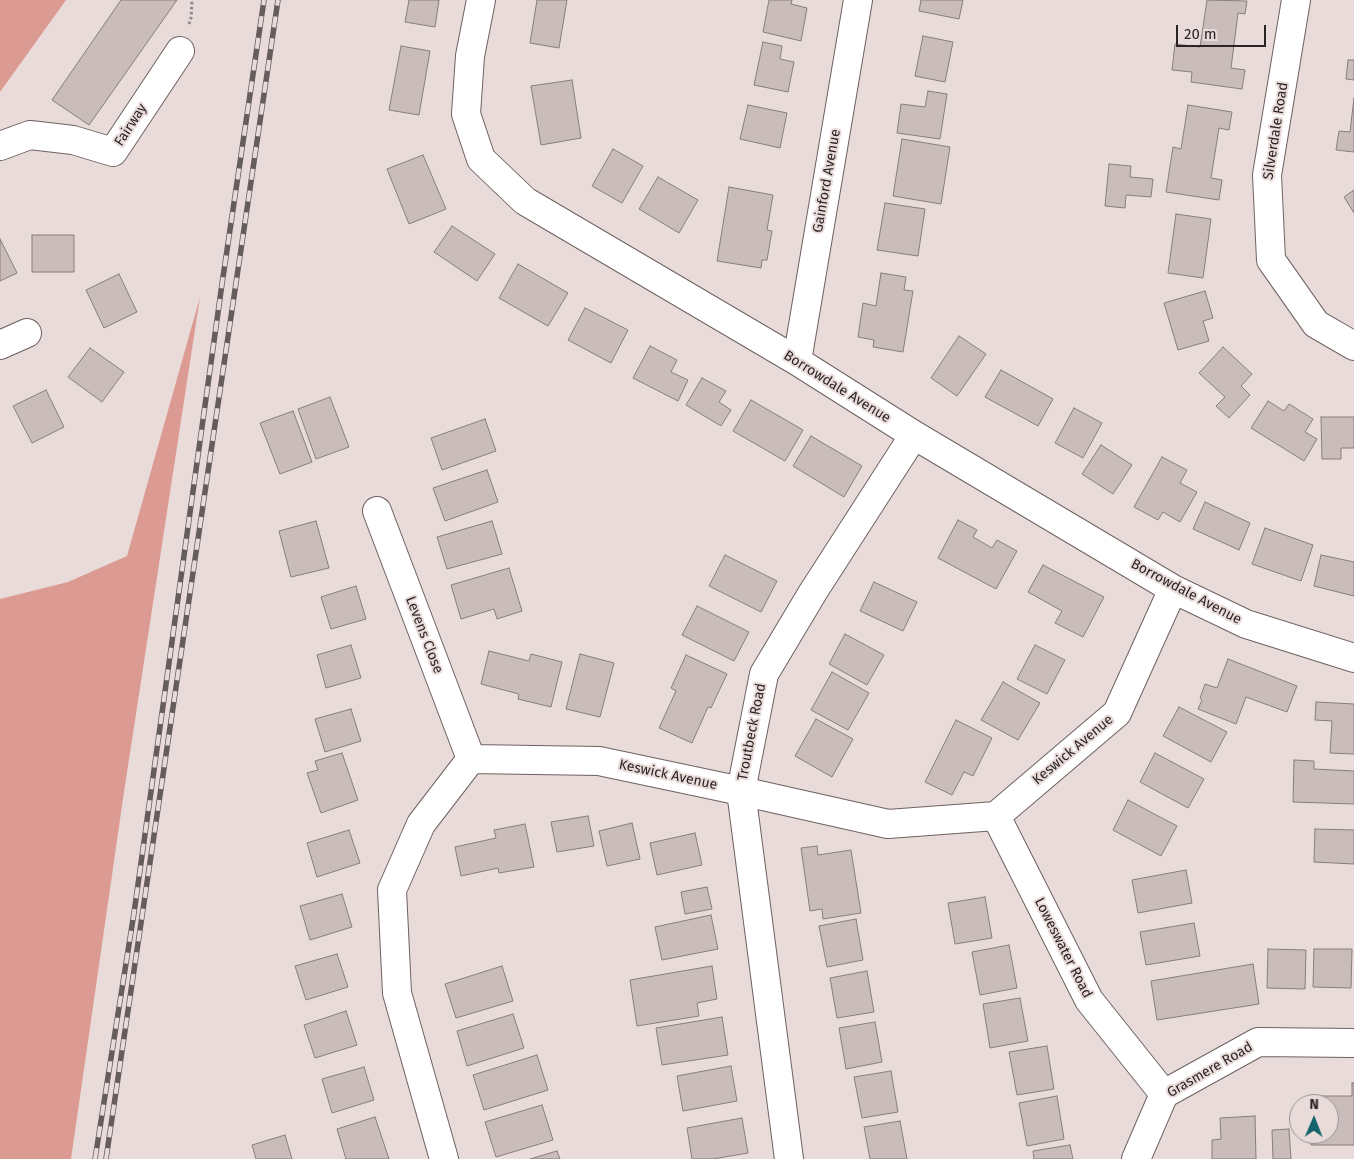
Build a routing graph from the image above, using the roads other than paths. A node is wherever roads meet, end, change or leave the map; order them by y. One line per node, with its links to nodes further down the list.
1 (481, 0): 9 (street, Borrowdale Avenue)
2 (858, 0): 9 (street, Gainford Avenue)
3 (1296, 0): 8 (street, Silverdale Road)
4 (180, 51): 5 (street, Fairway)
5 (0, 146)
6 (27, 333): 7 (street)
7 (0, 345)
8 (1354, 346)
9 (797, 361): 10 (street, Borrowdale Avenue)
10 (914, 435): 12 (street, Borrowdale Avenue); 15 (street, Troutbeck Road)
11 (377, 511): 14 (street, Levens Close)
12 (1173, 589): 13 (street, Borrowdale Avenue); 16 (street, Keswick Avenue)
13 (1354, 658)
14 (471, 759): 15 (street, Keswick Avenue); 19 (street)
15 (741, 790): 16 (street, Keswick Avenue); 20 (street, Troutbeck Road)
16 (996, 816): 18 (street, Loweswater Road)
17 (1354, 1043): 18 (street, Grasmere Road)
18 (1164, 1094): 21 (street, Grasmere Road)
19 (444, 1159)
20 (789, 1159)
21 (1136, 1159)

